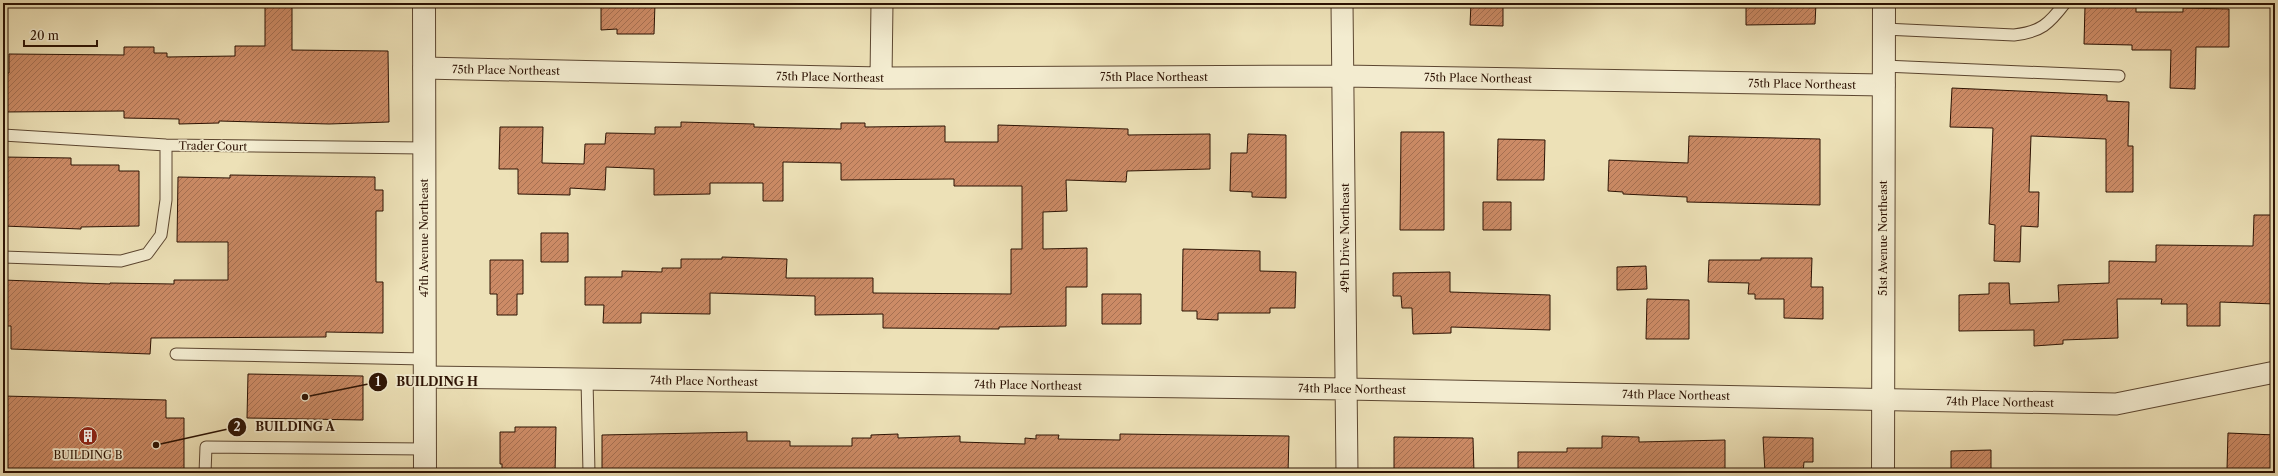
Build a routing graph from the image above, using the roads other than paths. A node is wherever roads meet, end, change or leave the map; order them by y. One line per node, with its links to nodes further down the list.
1 (424, 3): 7 (street, 47th Avenue Northeast)
2 (882, 3): 11 (street)
3 (1342, 3): 8 (street, 49th Drive Northeast)
4 (1884, 3): 6 (street, 51st Avenue Northeast)
5 (2065, 3): 6 (lane)
6 (1884, 30): 9 (street, 51st Avenue Northeast)
7 (424, 68): 11 (street, 75th Place Northeast); 14 (street, 47th Avenue Northeast)
8 (1343, 76): 9 (street, 75th Place Northeast); 11 (street, 75th Place Northeast); 20 (street, 49th Drive Northeast)
9 (1884, 76): 10 (lane); 21 (street, 51st Avenue Northeast)
10 (2119, 76)
11 (881, 78)
12 (3, 135): 13 (lane, Trader Court)
13 (166, 145): 14 (lane, Trader Court); 15 (lane)
14 (424, 148): 17 (street, 47th Avenue Northeast)
15 (3, 257)
16 (176, 354): 17 (lane)
17 (425, 368): 19 (street, 74th Place Northeast); 22 (street, 47th Avenue Northeast)
18 (2275, 372): 21 (street, 74th Place Northeast)
19 (587, 379): 20 (street, 74th Place Northeast); 25 (lane)
20 (1346, 389): 21 (street, 74th Place Northeast); 26 (street, 49th Drive Northeast)
21 (1883, 399): 27 (street, 51st Avenue Northeast)
22 (425, 449): 23 (lane); 24 (street, 47th Avenue Northeast)
23 (205, 473)
24 (425, 473)
25 (589, 473)
26 (1347, 473)
27 (1883, 473)

